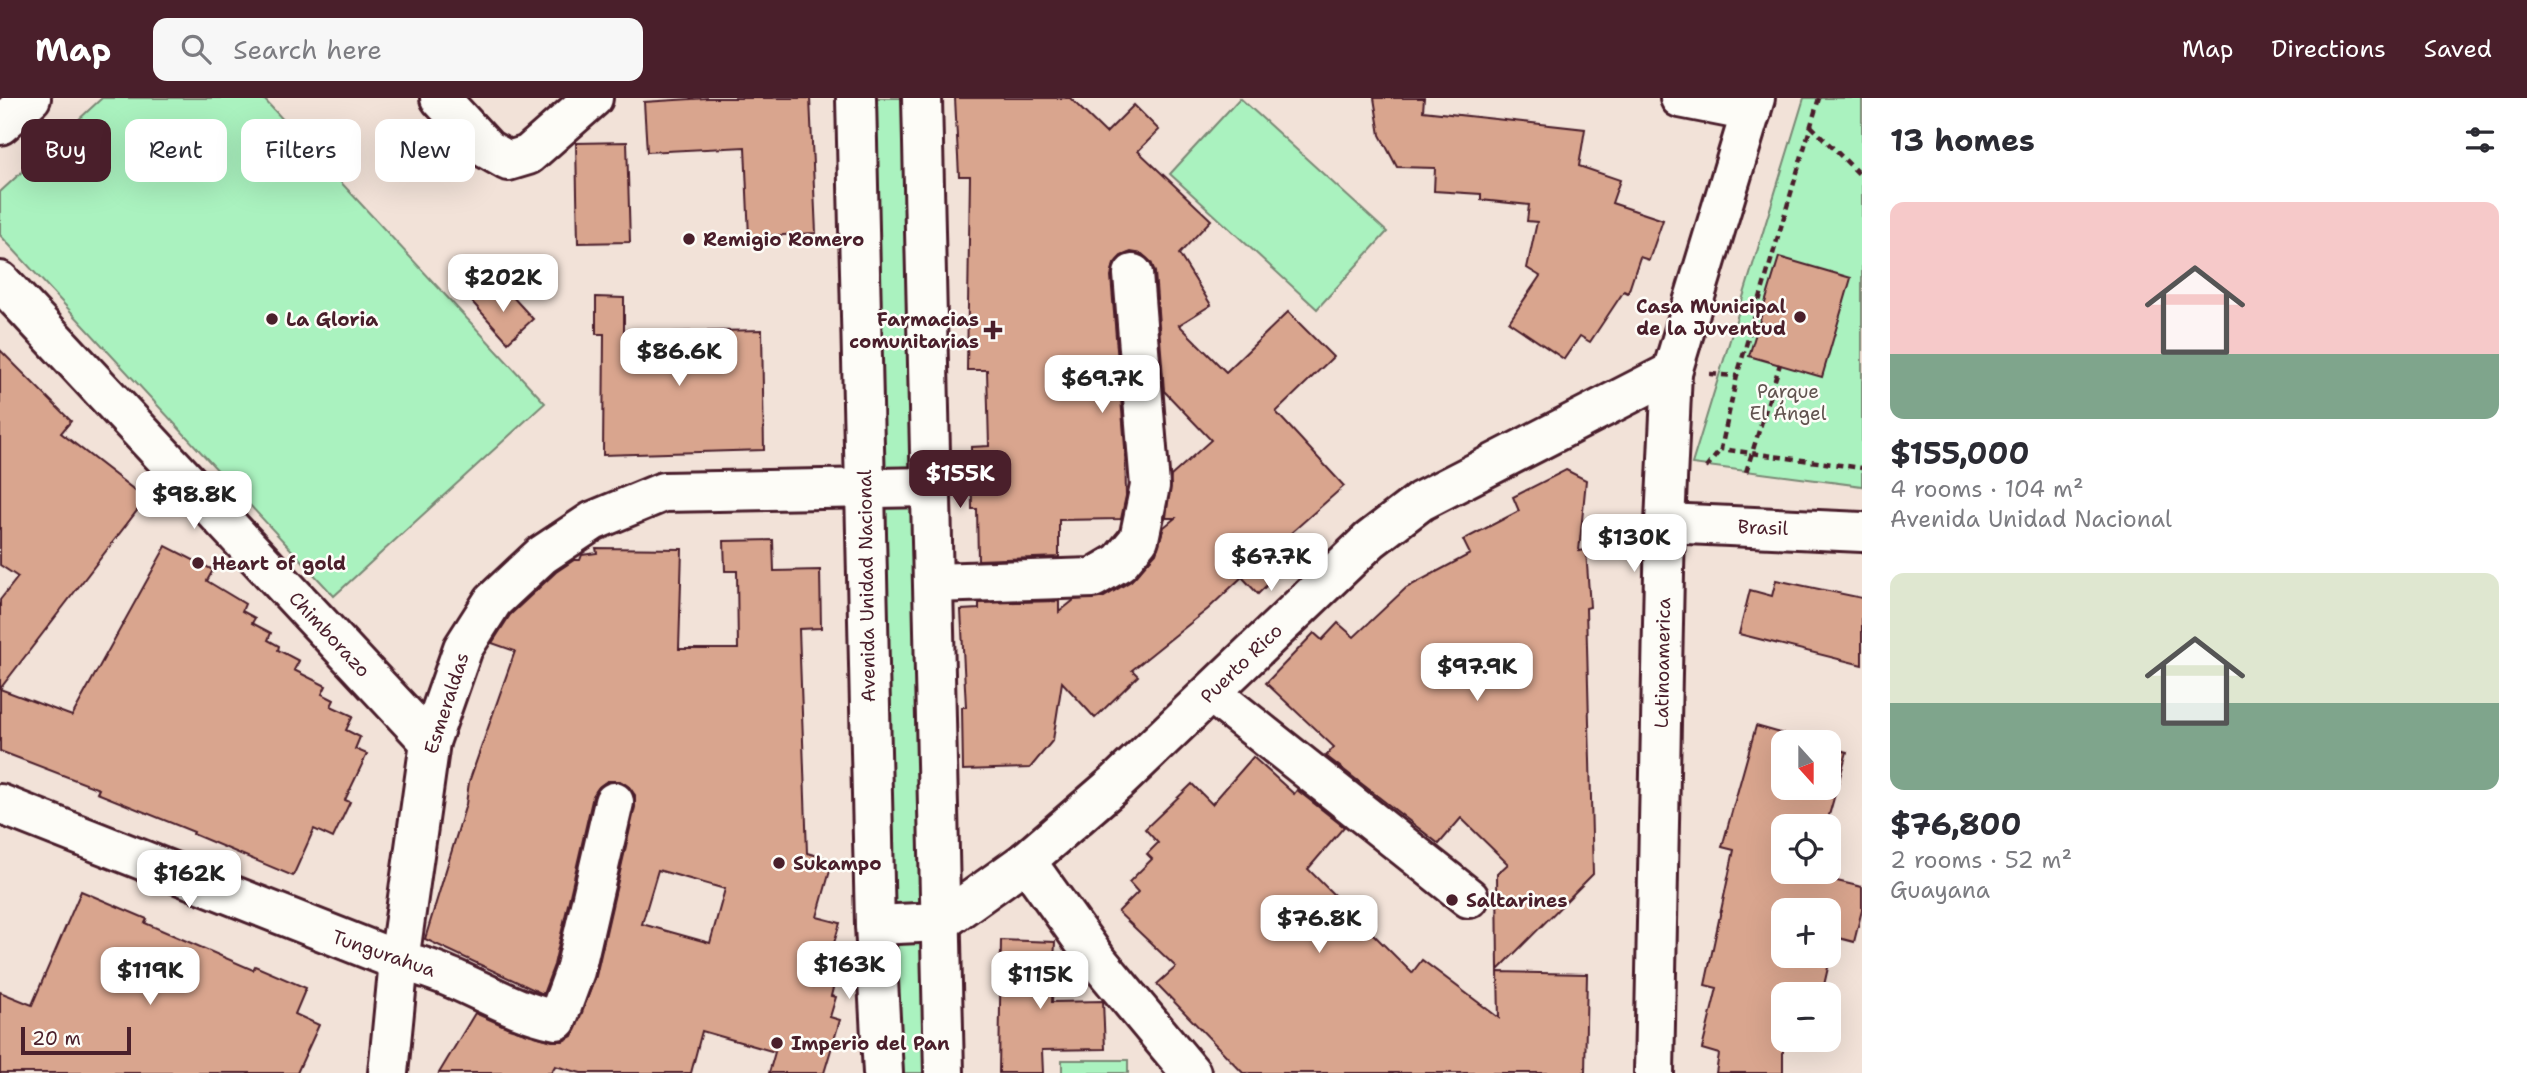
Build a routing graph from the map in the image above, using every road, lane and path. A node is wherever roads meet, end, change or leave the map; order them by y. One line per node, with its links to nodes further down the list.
1 (31, 98): 9 (street)
2 (440, 98): 3 (street)
3 (593, 98)
4 (856, 98): 20 (street, Avenida Unidad Nacional)
5 (922, 98): 19 (street)
6 (1680, 98): 8 (street)
7 (1819, 98): 10 (path)
8 (1753, 105): 15 (street, Latinoamerica)
9 (0, 125)
10 (1811, 126): 11 (path); 16 (path)
11 (1862, 177)
12 (1133, 274): 23 (street)
13 (0, 281): 25 (street, Chimborazo)
14 (1780, 364): 16 (path)
15 (1672, 372): 21 (street, Latinoamerica); 24 (street, Puerto Rico)
16 (1752, 454): 17 (path); 18 (path)
17 (1862, 468)
18 (1746, 472)
19 (930, 487): 20 (street, Esmeraldas); 23 (street)
20 (864, 489): 25 (street, Esmeraldas); 31 (street, Avenida Unidad Nacional)
21 (1665, 523): 22 (street, Brasil); 37 (street, Latinoamerica)
22 (1862, 532)
23 (933, 583): 30 (street)
24 (1210, 692): 28 (street, Puerto Rico); 29 (street)
25 (430, 742): 32 (street, Esmeraldas)
26 (614, 802): 32 (street, Tungurahua)
27 (0, 804): 32 (street, Tungurahua)
28 (1026, 861): 30 (street, Puerto Rico); 36 (street)
29 (1469, 898)
30 (940, 922): 31 (street); 35 (street)
31 (875, 925): 34 (street, Avenida Unidad Nacional)
32 (399, 961): 33 (street, Esmeraldas)
33 (388, 1073)
34 (883, 1073)
35 (944, 1073)
36 (1191, 1073)
37 (1654, 1073)

